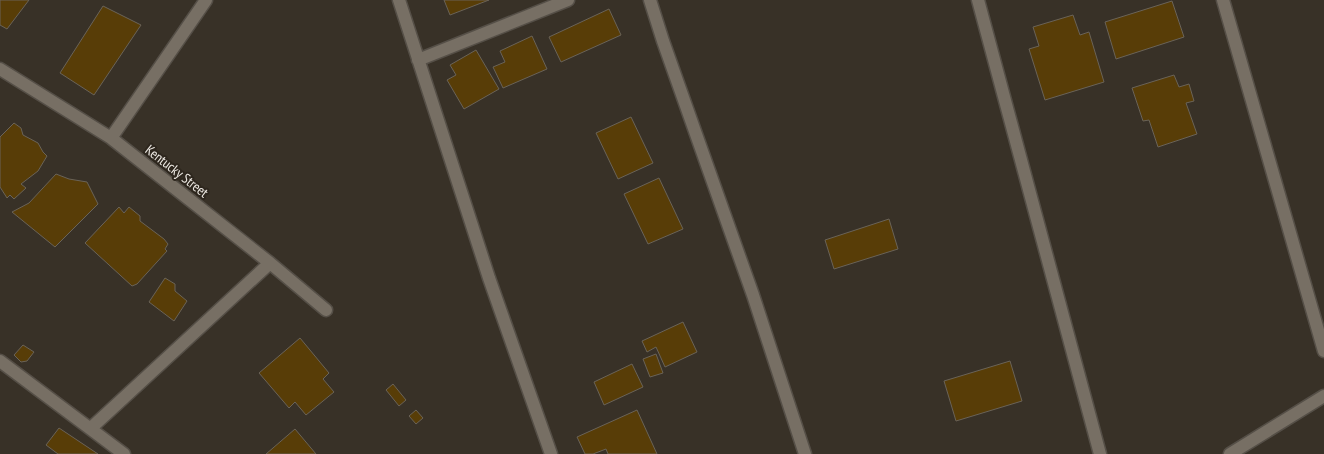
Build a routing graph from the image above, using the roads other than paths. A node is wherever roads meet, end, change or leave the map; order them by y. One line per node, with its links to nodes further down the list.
1 (206, 0): 9 (street)
2 (399, 0): 7 (street)
3 (568, 0): 7 (street)
4 (650, 0): 18 (street)
5 (978, 0): 19 (street)
6 (1223, 0): 12 (street)
7 (418, 60): 17 (street)
8 (0, 68): 9 (street, Kentucky Street)
9 (111, 138): 10 (street, Kentucky Street)
10 (270, 262): 11 (street, Kentucky Street); 15 (street)
11 (326, 310)
12 (1324, 351)
13 (0, 361): 15 (street)
14 (1324, 396): 20 (street)
15 (91, 428): 16 (street)
16 (124, 454)
17 (551, 454)
18 (805, 454)
19 (1100, 454)
20 (1230, 454)

